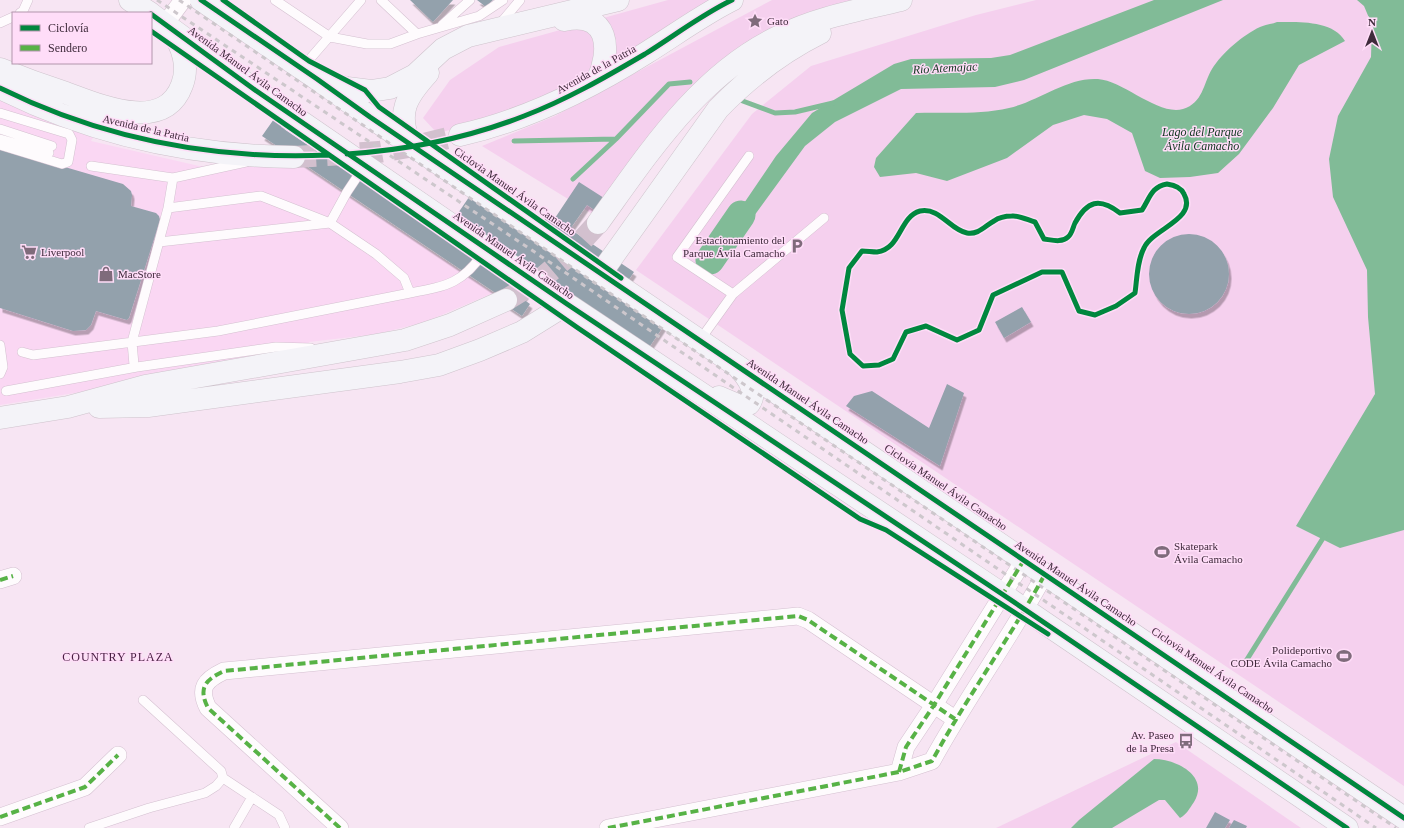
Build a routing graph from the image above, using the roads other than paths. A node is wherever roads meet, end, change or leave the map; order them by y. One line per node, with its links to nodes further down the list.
1 (28, 0): 15 (lane)
2 (130, 0): 16 (main road, Avenida Manuel Ávila Camacho)
3 (183, 0): 18 (street)
4 (201, 0): 25 (main road, Avenida Manuel Ávila Camacho)
5 (274, 0): 23 (lane)
6 (361, 0): 23 (lane)
7 (381, 0): 22 (lane)
8 (470, 0): 20 (lane)
9 (503, 0): 20 (lane)
10 (520, 0): 21 (lane)
11 (618, 0): 21 (main road)
12 (732, 0): 26 (main road, Avenida de la Patria)
13 (902, 0): 14 (main road)
14 (870, 7): 43 (main road); 46 (main road)
15 (22, 12)
16 (148, 12)
17 (12, 17): 19 (lane)
18 (155, 17): 24 (main road); 38 (main road, Avenida Manuel Ávila Camacho)
19 (0, 23)
20 (440, 28): 22 (lane)
21 (495, 28): 25 (main road)
22 (417, 34): 23 (lane)
23 (330, 37): 25 (lane)
24 (0, 69)
25 (310, 74): 32 (main road, Avenida Manuel Ávila Camacho)
26 (597, 81): 30 (main road, Avenida de la Patria); 32 (main road)
27 (0, 88): 34 (main road, Avenida de la Patria)
28 (0, 113): 33 (lane)
29 (0, 129): 31 (lane)
30 (460, 135)
31 (0, 138)
32 (410, 144): 46 (main road, Avenida Manuel Ávila Camacho)
33 (0, 145)
34 (271, 156): 36 (main road, Avenida de la Patria); 39 (lane)
35 (749, 156): 48 (lane)
36 (294, 157)
37 (92, 163): 39 (lane)
38 (365, 165): 42 (lane); 45 (main road, Avenida Manuel Ávila Camacho)
39 (173, 178): 40 (lane)
40 (168, 208): 42 (lane); 44 (lane)
41 (824, 218): 48 (lane)
42 (330, 223): 44 (lane); 47 (lane)
43 (598, 223)
44 (159, 242): 52 (lane)
45 (486, 248): 47 (lane); 50 (main road, Avenida Manuel Ávila Camacho)
46 (601, 273): 51 (main road, Avenida Manuel Ávila Camacho)
47 (410, 293): 52 (lane)
48 (733, 294): 51 (lane)
49 (506, 300): 54 (main road)
50 (567, 304): 60 (main road, Avenida Manuel Ávila Camacho); 63 (main road)
51 (700, 340): 58 (main road, Avenida Manuel Ávila Camacho)
52 (132, 342): 56 (lane); 59 (lane)
53 (0, 345): 61 (lane)
54 (356, 349): 59 (lane); 63 (main road)
55 (22, 352): 56 (lane)
56 (33, 355): 57 (lane)
57 (24, 362)
58 (735, 364): 60 (main road); 65 (main road, Avenida Manuel Ávila Camacho)
59 (137, 367): 62 (lane)
60 (661, 367): 67 (main road, Avenida Manuel Ávila Camacho)
61 (0, 374)
62 (6, 390)
63 (68, 407): 64 (main road)
64 (0, 418)
65 (1024, 560): 66 (main road, Avenida Manuel Ávila Camacho); 67 (street)
66 (1045, 574): 68 (street); 77 (main road, Avenida Manuel Ávila Camacho)
67 (1002, 594): 68 (main road, Avenida Manuel Ávila Camacho); 70 (street)
68 (1025, 610): 71 (street); 84 (main road, Avenida Manuel Ávila Camacho)
69 (143, 700): 74 (lane)
70 (934, 705): 71 (street); 73 (street); 82 (street)
71 (955, 719): 73 (street)
72 (118, 755): 76 (street)
73 (899, 772): 83 (street)
74 (223, 778): 75 (lane); 78 (lane)
75 (252, 797): 79 (lane); 81 (lane)
76 (0, 817)
77 (1404, 818)
78 (116, 824): 80 (lane)
79 (236, 827)
80 (89, 828)
81 (285, 828)
82 (340, 828)
83 (608, 828)
84 (1347, 828)

